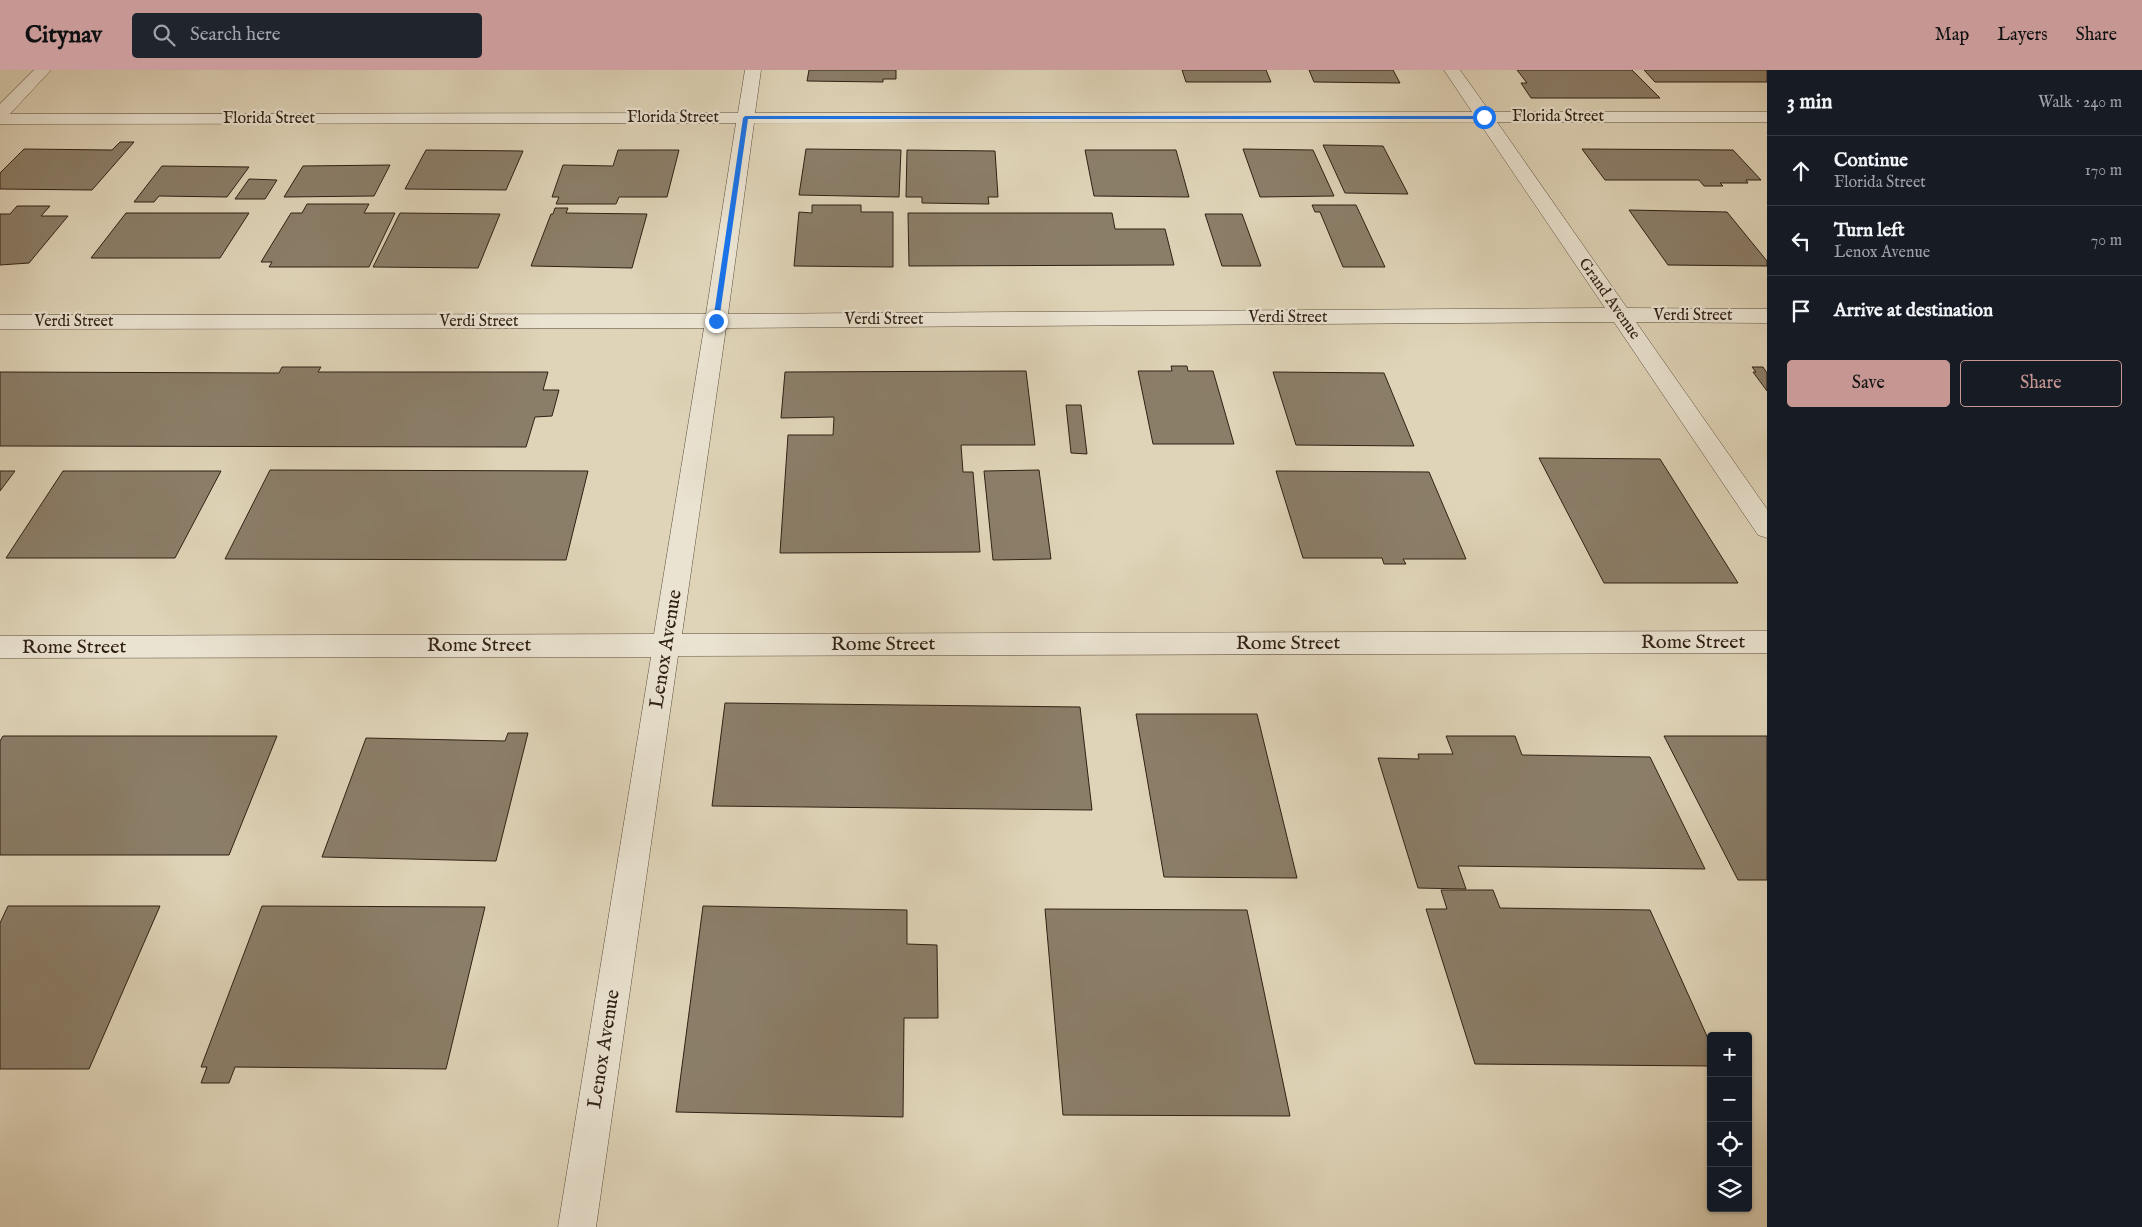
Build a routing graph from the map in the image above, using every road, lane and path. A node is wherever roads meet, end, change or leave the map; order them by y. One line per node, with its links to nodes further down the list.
1 (43, 70): 4 (street)
2 (753, 70): 7 (street, Lenox Avenue)
3 (1452, 70): 5 (street, Grand Avenue)
4 (0, 114)
5 (1484, 117): 6 (street, Florida Street); 7 (street, Florida Street); 9 (street, Grand Avenue)
6 (1767, 117)
7 (745, 118): 8 (street, Florida Street); 11 (street, Lenox Avenue)
8 (0, 119)
9 (1621, 315): 10 (street, Verdi Street); 11 (street, Verdi Street); 13 (street, Grand Avenue)
10 (1767, 316)
11 (716, 321): 12 (street, Verdi Street); 15 (street, Lenox Avenue)
12 (0, 322)
13 (1767, 528)
14 (1767, 642): 15 (street, Rome Street)
15 (666, 645): 16 (street, Rome Street); 17 (street, Lenox Avenue)
16 (0, 647)
17 (577, 1227)

